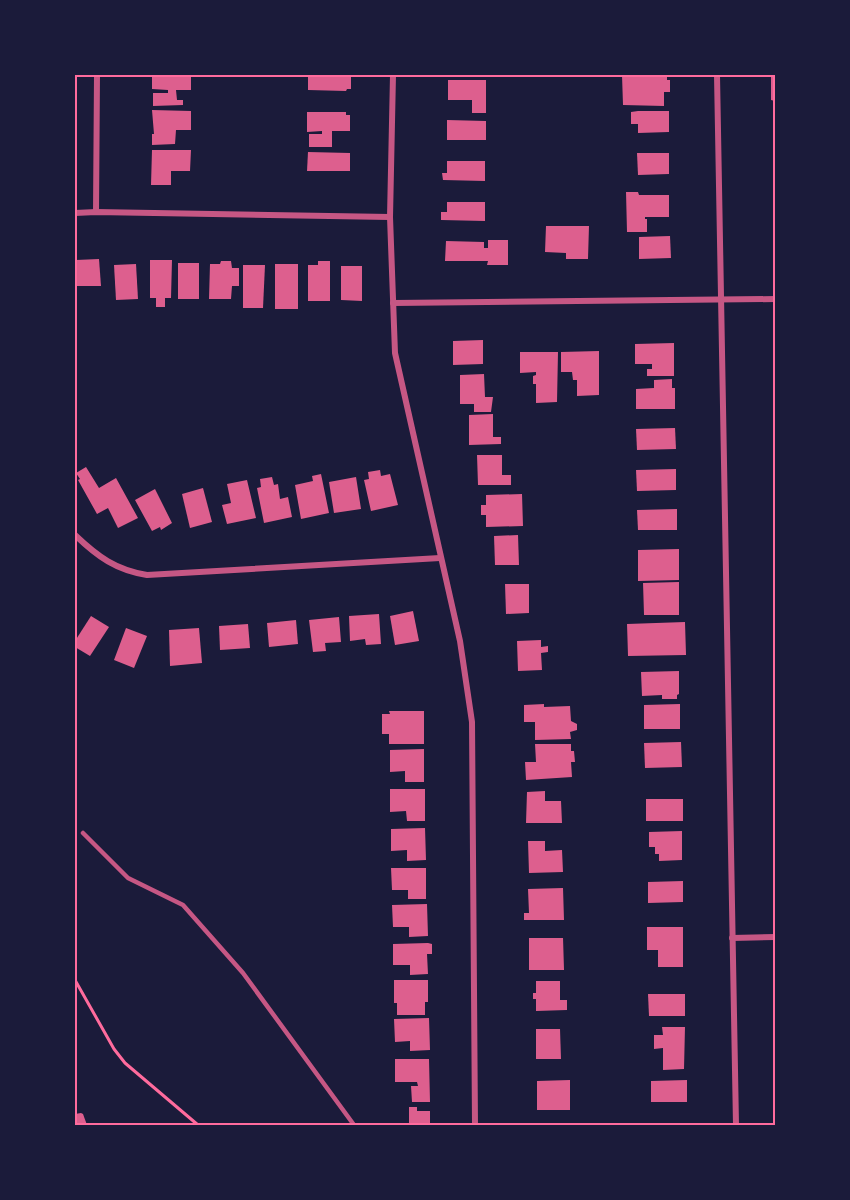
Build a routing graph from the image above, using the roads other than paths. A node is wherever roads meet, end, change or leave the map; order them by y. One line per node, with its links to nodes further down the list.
1 (98, 75): 4 (street)
2 (393, 75): 6 (street)
3 (717, 75): 8 (street)
4 (96, 212): 5 (street); 6 (street)
5 (75, 213)
6 (390, 218): 9 (street)
7 (775, 299): 8 (street)
8 (721, 300): 9 (street); 14 (street)
9 (393, 303): 11 (street)
10 (75, 535): 11 (street)
11 (440, 558): 16 (street)
12 (83, 833): 15 (lane)
13 (775, 937): 14 (street)
14 (732, 938): 17 (street)
15 (354, 1125)
16 (475, 1125)
17 (735, 1125)

